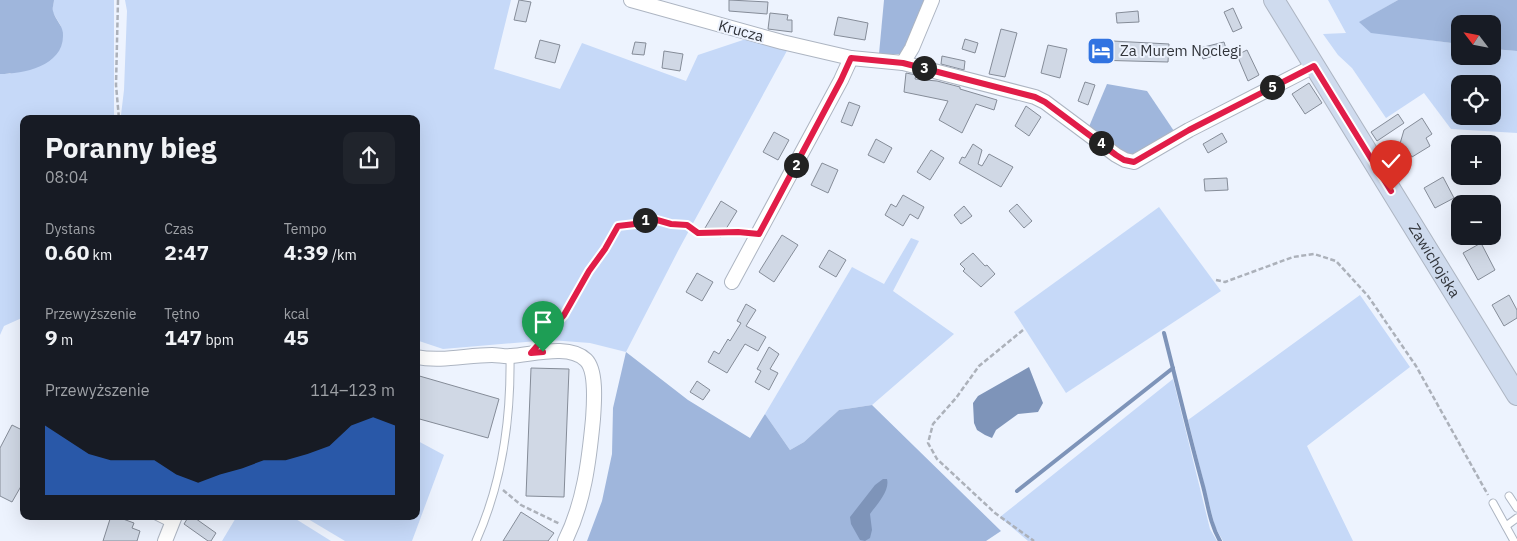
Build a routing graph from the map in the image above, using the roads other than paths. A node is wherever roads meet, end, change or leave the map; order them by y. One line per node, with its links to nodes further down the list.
1 (631, 0): 4 (street, Krucza)
2 (932, 0): 5 (street)
3 (1274, 0): 6 (street, Zawichojska)
4 (851, 58): 5 (street, Krucza); 7 (street)
5 (903, 63): 6 (street, Krucza)
6 (1314, 66): 10 (street, Zawichojska)
7 (732, 282)
8 (510, 356): 9 (street); 17 (street); 19 (lane)
9 (420, 357)
10 (1517, 395)
11 (1509, 496): 13 (lane)
12 (1493, 502): 16 (lane)
13 (1517, 508)
14 (1517, 518): 16 (lane)
15 (173, 520): 18 (street)
16 (1506, 526): 20 (lane)
17 (568, 535)
18 (165, 541)
19 (476, 541)
20 (1514, 541)

